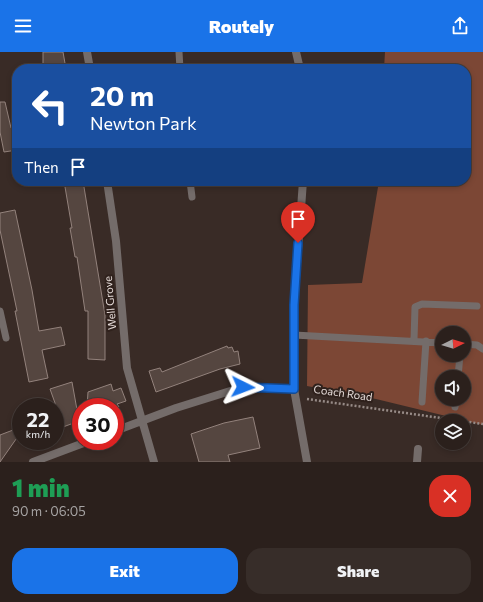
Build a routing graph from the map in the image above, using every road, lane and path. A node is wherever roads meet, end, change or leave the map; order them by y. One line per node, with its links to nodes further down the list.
1 (87, 52): 4 (street)
2 (179, 52): 5 (lane)
3 (296, 52): 6 (street)
4 (89, 64)
5 (180, 64)
6 (299, 64)
7 (108, 186): 22 (street, Well Grove)
8 (191, 186): 10 (lane)
9 (303, 186): 13 (street)
10 (192, 197)
11 (477, 306): 15 (lane)
12 (0, 311): 14 (lane)
13 (294, 335): 15 (lane); 20 (street)
14 (6, 338)
15 (414, 340): 16 (lane)
16 (426, 341): 17 (lane); 21 (lane)
17 (435, 342)
18 (471, 345): 19 (lane)
19 (483, 349)
20 (294, 389): 22 (street); 23 (path, Coach Road); 29 (street)
21 (422, 402)
22 (142, 421): 24 (street); 28 (street, Well Grove)
23 (483, 424)
24 (124, 428)
25 (72, 447): 27 (street)
26 (418, 449): 30 (street)
27 (33, 462)
28 (154, 462)
29 (307, 462)
30 (417, 462)

